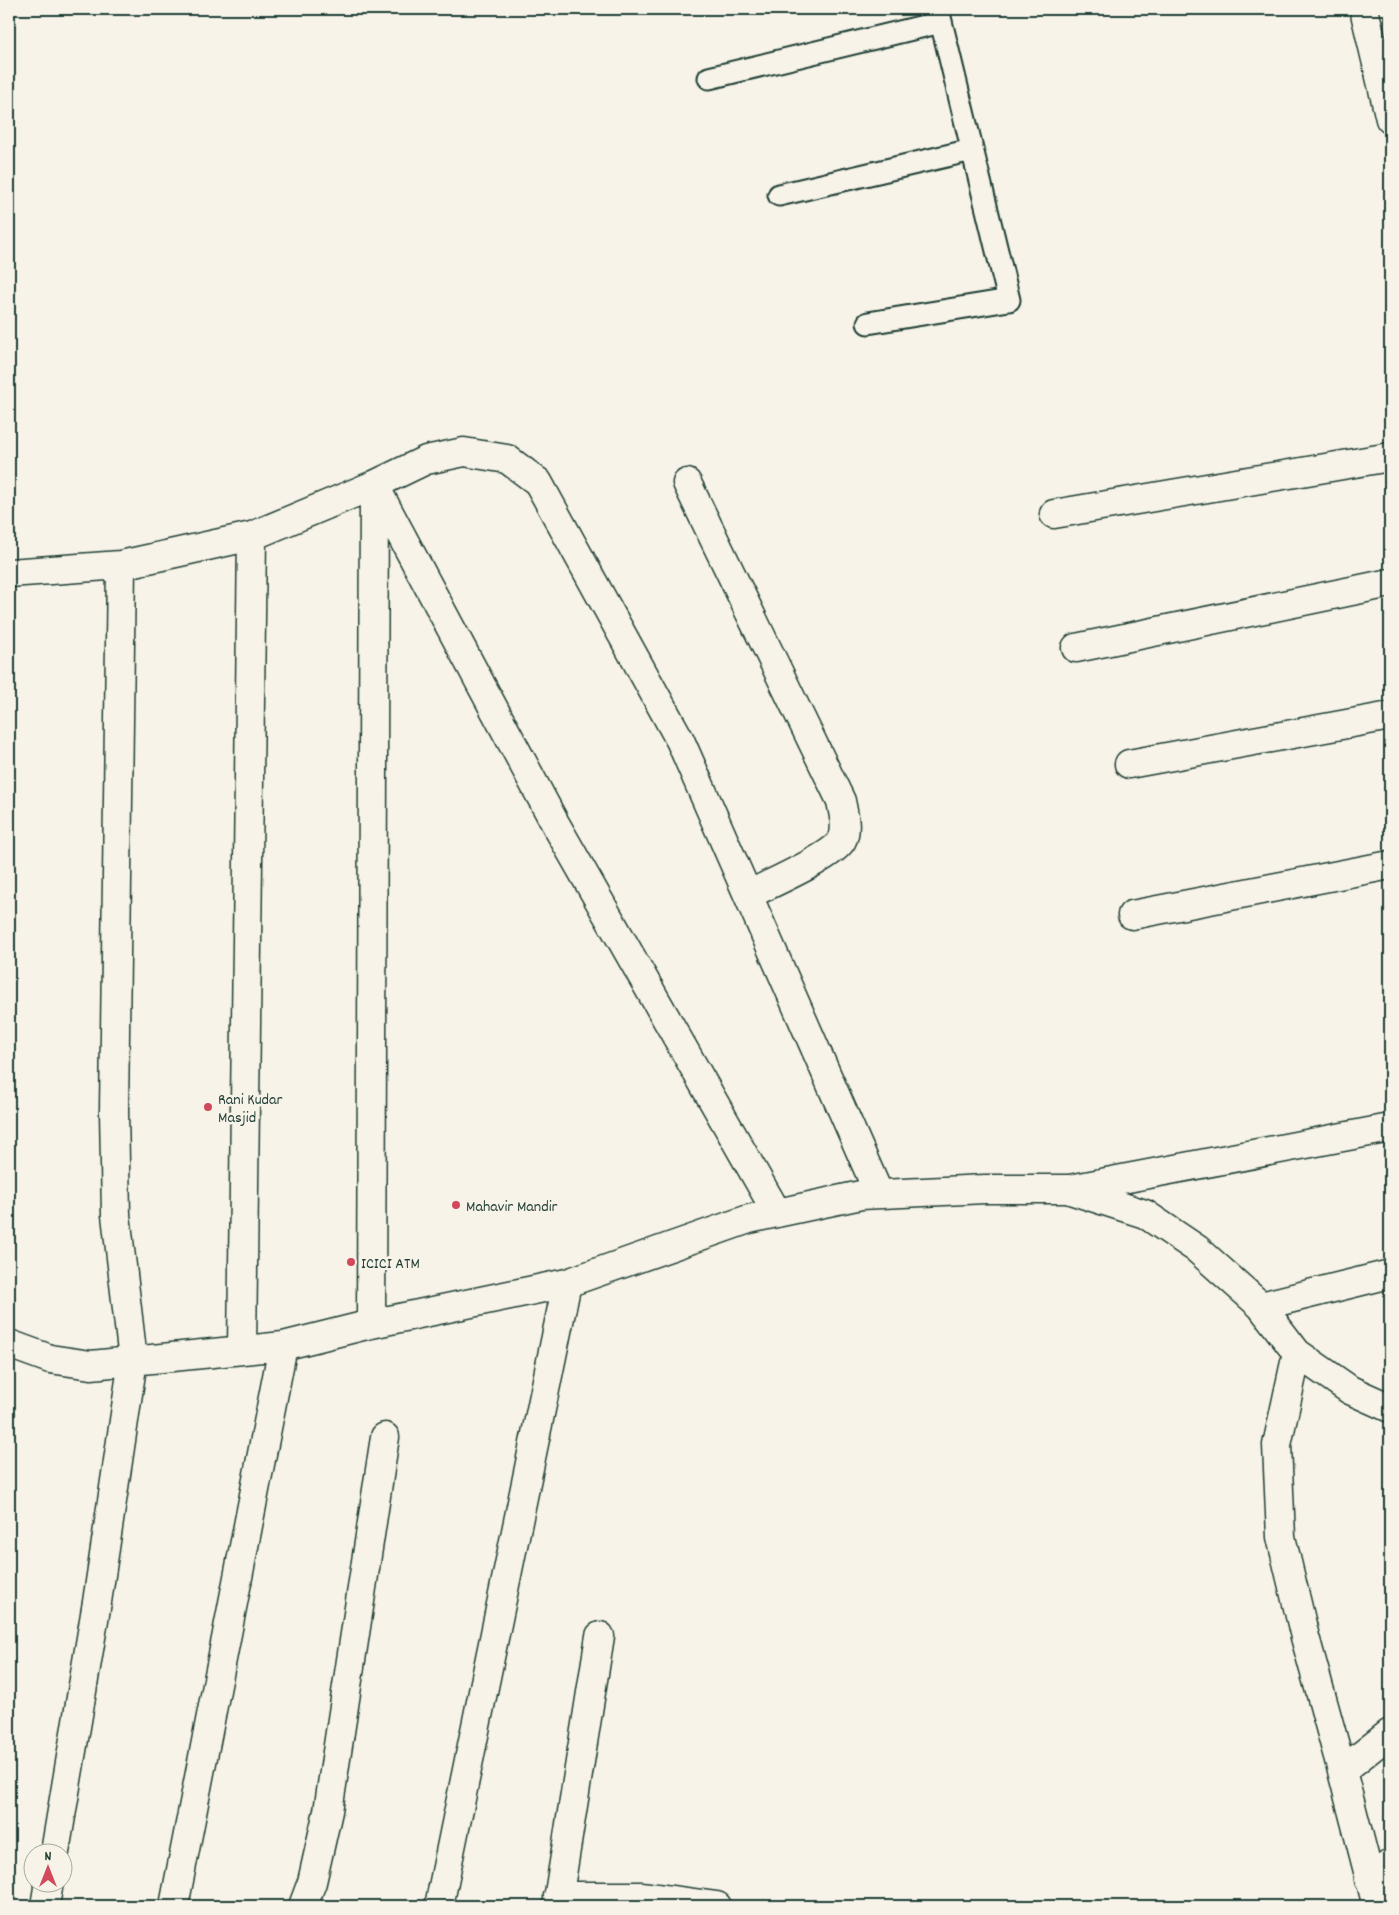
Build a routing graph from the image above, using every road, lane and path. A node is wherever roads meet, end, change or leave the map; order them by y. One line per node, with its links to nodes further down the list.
1 (1364, 9): 4 (street)
2 (939, 15): 3 (lane); 5 (lane)
3 (709, 78)
4 (1390, 119)
5 (972, 150): 6 (lane); 7 (lane)
6 (779, 195)
7 (868, 323)
8 (1390, 457): 11 (street)
9 (687, 483): 20 (street)
10 (374, 485): 12 (street); 20 (street); 25 (street); 29 (street)
11 (1054, 514)
12 (252, 536): 13 (street); 32 (street)
13 (121, 565): 14 (street); 34 (street)
14 (9, 573)
15 (1390, 583): 16 (street)
16 (1076, 648)
17 (1390, 716): 18 (street)
18 (1129, 764)
19 (1390, 865): 21 (street)
20 (748, 895): 24 (street)
21 (1132, 915)
22 (1390, 1128): 23 (street)
23 (1067, 1189): 24 (street); 28 (street)
24 (879, 1194): 25 (street)
25 (777, 1213): 27 (street)
26 (1390, 1274): 28 (street)
27 (567, 1283): 29 (street); 49 (street)
28 (1261, 1306): 33 (street)
29 (372, 1324): 31 (street)
30 (9, 1344): 34 (street)
31 (283, 1346): 32 (street); 47 (street)
32 (242, 1349): 34 (street)
33 (1296, 1353): 35 (street); 39 (street)
34 (133, 1360): 40 (street)
35 (1390, 1408)
36 (385, 1437): 48 (street)
37 (600, 1636): 44 (street)
38 (1390, 1733): 39 (street)
39 (1342, 1771): 42 (street)
40 (57, 1842)
41 (1390, 1864): 42 (street)
42 (1369, 1880): 51 (street)
43 (47, 1892): 46 (street)
44 (558, 1901): 45 (street)
45 (673, 1903): 50 (street)
46 (45, 1906)
47 (174, 1906)
48 (303, 1906)
49 (439, 1906)
50 (717, 1906)
51 (1377, 1906)

